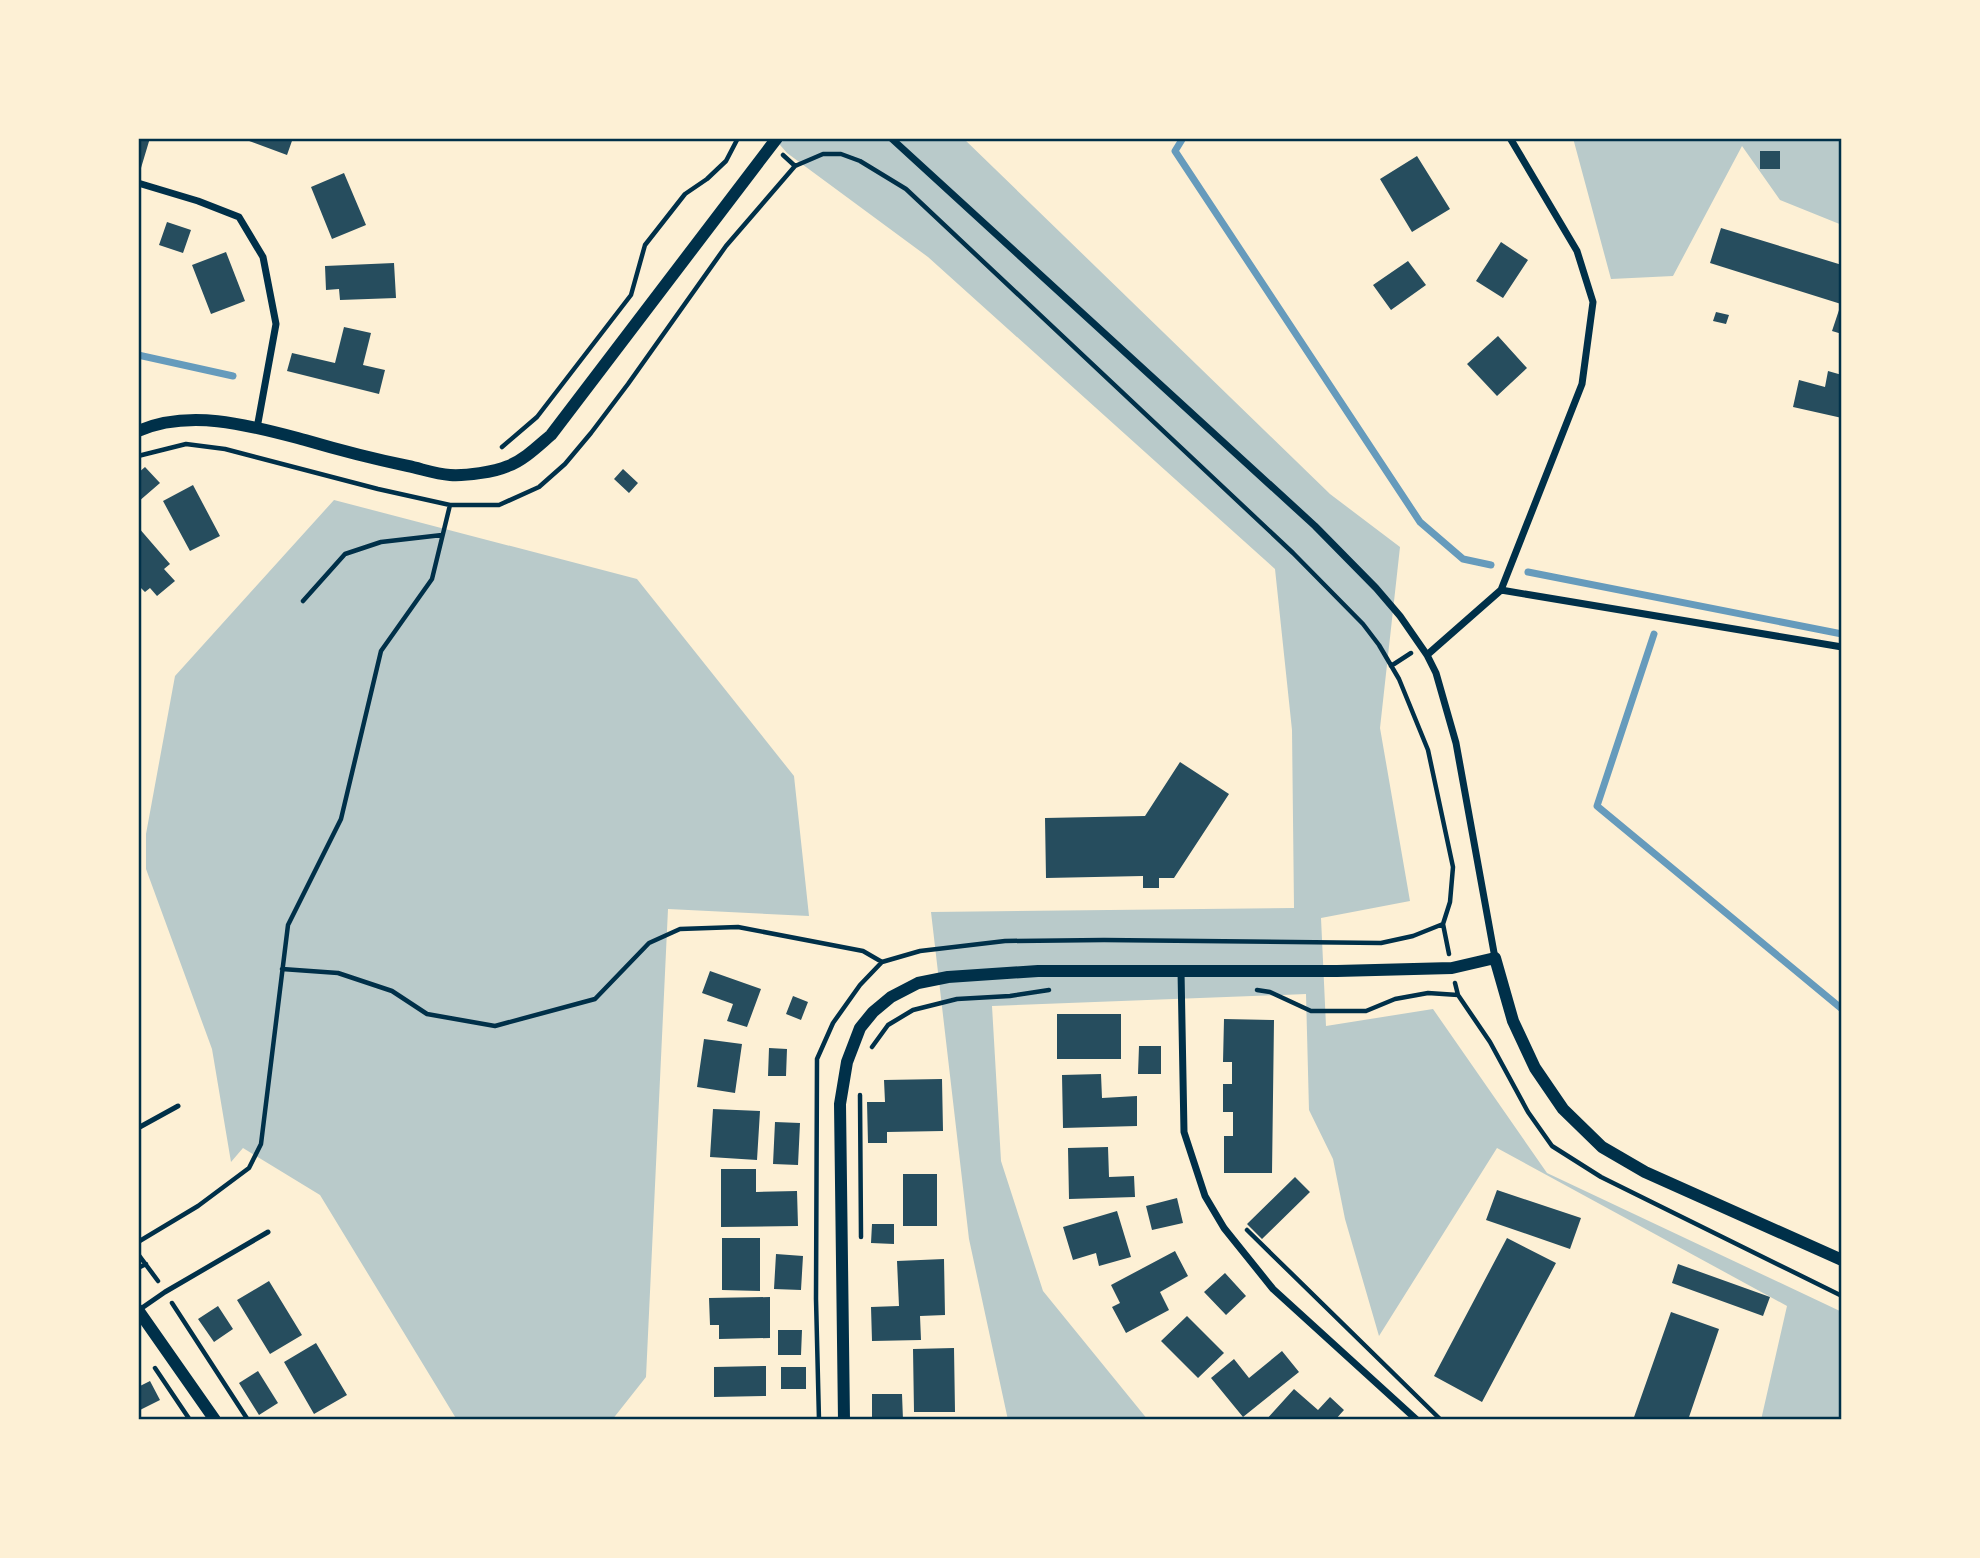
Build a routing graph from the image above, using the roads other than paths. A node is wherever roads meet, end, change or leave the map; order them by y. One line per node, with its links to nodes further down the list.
1 (777, 138): 5 (street)
2 (891, 138): 9 (street)
3 (1510, 138): 7 (street)
4 (138, 183): 5 (street)
5 (257, 428): 6 (street)
6 (138, 431)
7 (1501, 590): 8 (street); 9 (street)
8 (1842, 647)
9 (1427, 655): 10 (street)
10 (1495, 958): 11 (street); 15 (street)
11 (1181, 971): 18 (street); 19 (street)
12 (178, 1106): 13 (lane)
13 (138, 1128)
14 (268, 1232): 16 (lane)
15 (1842, 1260)
16 (138, 1310): 17 (street)
17 (210, 1418)
18 (844, 1420)
19 (1417, 1420)

